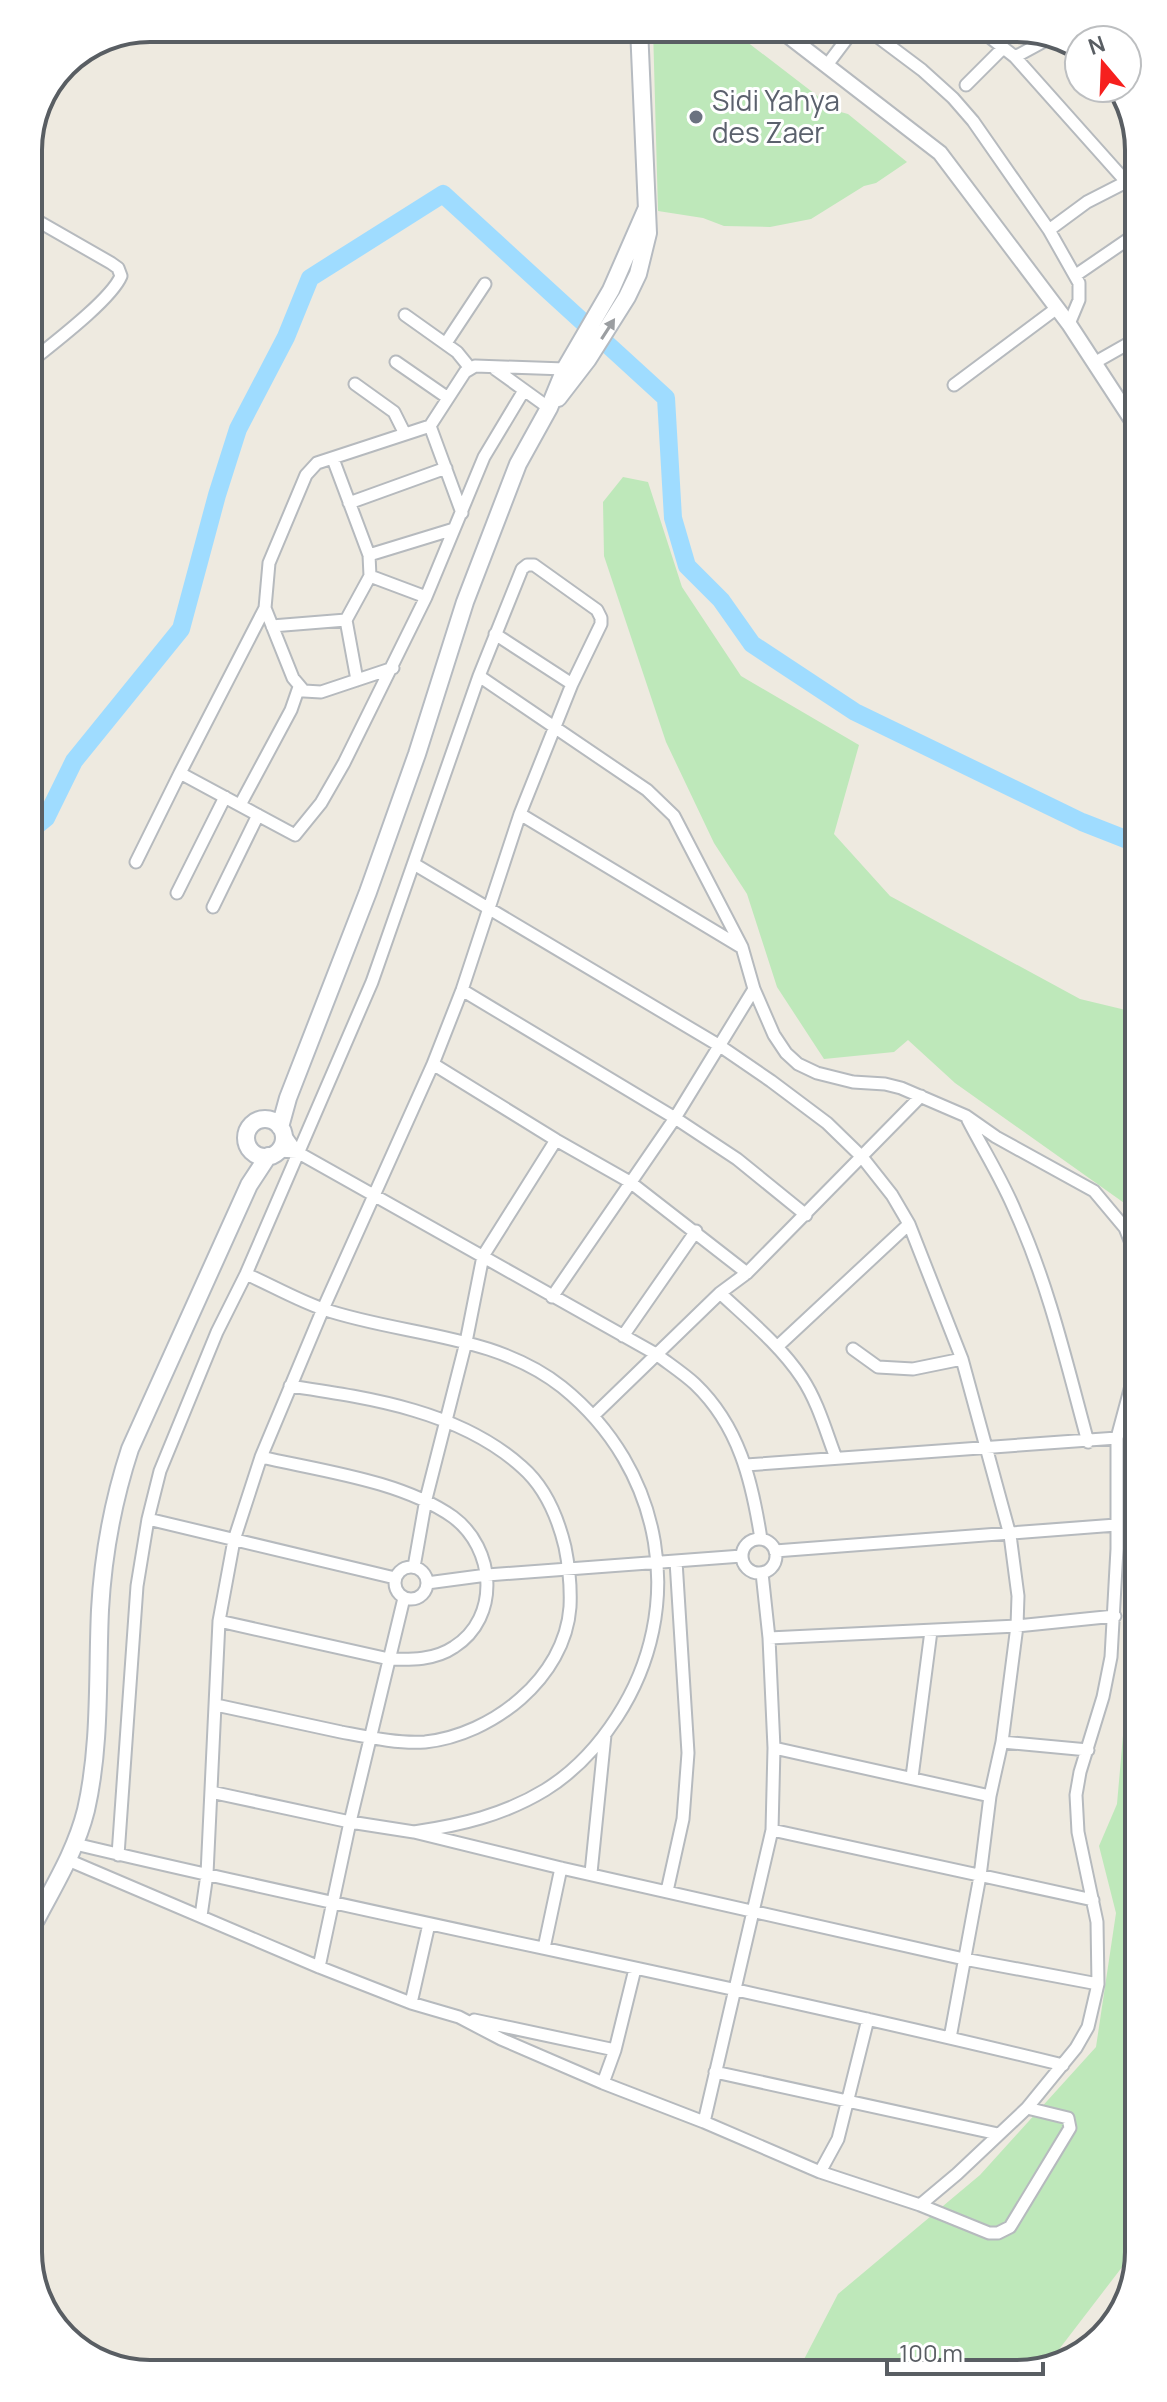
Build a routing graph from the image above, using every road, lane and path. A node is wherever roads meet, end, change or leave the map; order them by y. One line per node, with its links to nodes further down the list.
1 (640, 42): 24 (main road)
2 (797, 42): 9 (street)
3 (844, 42): 9 (street)
4 (883, 42): 14 (street)
5 (996, 42): 7 (street)
6 (1038, 45): 8 (street)
7 (1003, 48): 8 (street); 10 (street)
8 (1015, 57): 11 (street)
9 (827, 65): 18 (street)
10 (966, 85)
11 (1125, 179)
12 (1125, 185): 14 (street)
13 (42, 223): 23 (street)
14 (1049, 230): 16 (street)
15 (1125, 241): 16 (street)
16 (1076, 275): 20 (street)
17 (485, 284): 21 (street)
18 (1057, 308): 20 (street); 31 (street)
19 (405, 315): 21 (street)
20 (1069, 324): 26 (street)
21 (446, 343): 27 (street)
22 (1125, 345): 26 (street)
23 (42, 352)
24 (582, 355): 29 (main road); 34 (main road)
25 (396, 362): 33 (street)
26 (1094, 363): 35 (street)
27 (470, 368): 28 (street); 33 (street)
28 (495, 368): 29 (street); 32 (street)
29 (565, 369): 34 (main road)
30 (355, 384): 37 (street)
31 (954, 385)
32 (523, 392): 34 (street); 41 (street)
33 (448, 398): 36 (street)
34 (549, 408): 74 (main road)
35 (1125, 410)
36 (430, 426): 37 (street); 39 (street)
37 (405, 434): 38 (street)
38 (333, 459): 40 (street); 46 (street)
39 (446, 468): 40 (street); 41 (street)
40 (349, 503): 43 (street)
41 (462, 513): 42 (street)
42 (454, 529): 43 (street); 45 (street)
43 (369, 555): 44 (street)
44 (370, 576): 45 (street); 47 (street)
45 (426, 597): 50 (street)
46 (265, 608): 48 (street); 56 (street)
47 (346, 620): 48 (street); 52 (street)
48 (272, 626): 54 (street)
49 (495, 634): 51 (street); 53 (street); 53 (street)
50 (393, 668): 52 (street); 60 (street)
51 (479, 676): 55 (street); 62 (street)
52 (357, 680): 54 (street)
53 (572, 684): 55 (street)
54 (299, 687): 58 (street)
55 (554, 729): 59 (street); 66 (street)
56 (180, 773): 57 (street); 61 (street)
57 (225, 797): 58 (street); 63 (street)
58 (240, 805): 60 (street)
59 (520, 814): 65 (street); 66 (street)
60 (258, 815): 64 (street)
61 (136, 862)
62 (414, 864): 65 (street); 77 (street)
63 (177, 893)
64 (213, 907)
65 (488, 910): 68 (street); 69 (street)
66 (742, 947): 67 (street)
67 (754, 989): 69 (street); 71 (street)
68 (462, 990): 70 (street); 73 (street)
69 (720, 1046): 73 (street); 79 (street)
70 (433, 1064): 75 (street); 82 (street)
71 (921, 1096): 72 (street); 79 (street)
72 (966, 1116): 85 (street); 104 (street)
73 (675, 1118): 80 (street); 83 (street)
74 (276, 1126): 76 (main road); 77 (street); 78 (main road)
75 (556, 1140): 80 (street); 87 (street)
76 (249, 1149): 78 (main road); 81 (main road)
77 (297, 1152): 78 (street); 82 (street); 89 (street)
78 (272, 1154): 81 (main road)
79 (862, 1157): 83 (street); 84 (street)
80 (630, 1182): 86 (street); 91 (street)
81 (249, 1185): 144 (main road)
82 (374, 1193): 87 (street); 92 (street)
83 (806, 1215): 88 (street)
84 (909, 1224): 95 (street); 98 (street)
85 (1125, 1228)
86 (696, 1231): 88 (street); 93 (street)
87 (483, 1256): 91 (street); 94 (street)
88 (747, 1273): 90 (street)
89 (246, 1274): 92 (street); 110 (street)
90 (720, 1293): 95 (street); 97 (street)
91 (552, 1297): 93 (street)
92 (323, 1309): 94 (street); 99 (street)
93 (623, 1336): 97 (street)
94 (466, 1342): 101 (street); 102 (street)
95 (778, 1346): 107 (street)
96 (853, 1349): 98 (street)
97 (656, 1354): 101 (street); 108 (street)
98 (962, 1359): 105 (street)
99 (290, 1386): 102 (street); 106 (street)
100 (1125, 1408): 103 (street)
101 (594, 1415): 117 (street)
102 (446, 1422): 109 (street); 120 (street)
103 (1117, 1438): 104 (street); 111 (street)
104 (1088, 1442): 105 (street)
105 (985, 1448): 107 (street); 112 (street)
106 (261, 1457): 109 (street); 114 (street)
107 (836, 1458): 108 (street)
108 (746, 1465): 113 (street)
109 (426, 1499): 119 (street); 122 (street)
110 (148, 1519): 114 (street); 145 (street)
111 (1116, 1525): 112 (street); 126 (street)
112 (1010, 1535): 115 (street); 128 (street)
113 (761, 1539): 115 (street); 116 (street)
114 (234, 1540): 123 (street); 127 (street)
115 (775, 1551): 121 (street)
116 (742, 1556): 118 (street); 121 (street)
117 (659, 1561): 118 (street); 120 (street); 133 (street)
118 (676, 1561): 150 (street)
119 (414, 1567): 123 (street); 124 (street)
120 (570, 1569): 122 (street); 134 (street)
121 (762, 1573): 130 (street)
122 (487, 1575): 124 (street); 131 (street)
123 (395, 1578): 125 (street)
124 (427, 1583): 125 (street)
125 (404, 1598): 131 (street)
126 (1115, 1616): 128 (street); 137 (street)
127 (219, 1621): 131 (street); 132 (street)
128 (1017, 1626): 129 (street); 135 (street)
129 (931, 1631): 130 (street); 138 (street)
130 (769, 1638): 136 (street)
131 (389, 1659): 134 (street)
132 (216, 1705): 134 (street); 139 (street)
133 (605, 1735): 143 (street); 147 (street)
134 (371, 1738): 141 (street)
135 (1002, 1742): 137 (street); 140 (street)
136 (774, 1748): 138 (street); 142 (street)
137 (1088, 1750): 151 (street)
138 (912, 1777): 140 (street)
139 (211, 1792): 141 (street); 148 (street)
140 (990, 1796): 149 (street)
141 (350, 1822): 143 (street); 152 (street)
142 (772, 1830): 149 (street); 154 (street)
143 (414, 1832): 146 (street)
144 (72, 1852): 145 (street); 153 (main road); 155 (street)
145 (118, 1855): 148 (street)
146 (561, 1868): 147 (street); 157 (street)
147 (591, 1873): 150 (street)
148 (207, 1874): 152 (street); 155 (street)
149 (980, 1876): 151 (street); 158 (street)
150 (667, 1891): 154 (street)
151 (1093, 1900): 161 (street)
152 (333, 1903): 156 (street); 159 (street)
153 (42, 1909)
154 (754, 1910): 158 (street); 162 (street)
155 (201, 1916): 159 (street)
156 (429, 1924): 157 (street); 163 (street)
157 (544, 1948): 160 (street)
158 (964, 1959): 161 (street); 166 (street)
159 (319, 1967): 163 (street)
160 (635, 1969): 162 (street); 167 (street)
161 (1098, 1984): 168 (street)
162 (734, 1992): 165 (street); 169 (street)
163 (411, 2003): 164 (street)
164 (459, 2017): 167 (street); 170 (street)
165 (868, 2019): 166 (street); 171 (street)
166 (950, 2038): 168 (street)
167 (615, 2050): 170 (street)
168 (1063, 2065): 172 (street)
169 (715, 2072): 171 (street); 173 (street)
170 (603, 2083): 173 (street)
171 (848, 2101): 174 (street); 175 (street)
172 (1027, 2108): 174 (street); 176 (street)
173 (704, 2122): 175 (street)
174 (998, 2134): 176 (street)
175 (820, 2172): 176 (street)
176 (920, 2205)

